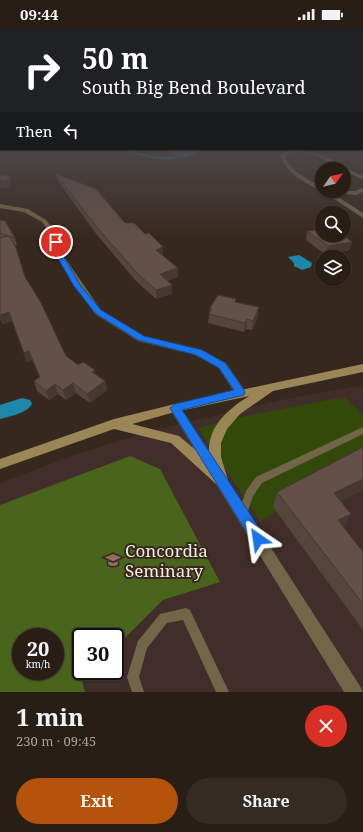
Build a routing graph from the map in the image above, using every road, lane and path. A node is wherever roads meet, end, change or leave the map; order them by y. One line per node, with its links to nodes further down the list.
1 (301, 177): 2 (street)
2 (315, 185)
3 (363, 190): 5 (street)
4 (351, 193): 5 (street)
5 (356, 193): 8 (street)
6 (336, 198): 8 (street)
7 (0, 206): 13 (street)
8 (349, 206)
9 (351, 207): 10 (street)
10 (363, 216)
11 (363, 368): 12 (main road)
12 (275, 385): 13 (main road); 18 (main road)
13 (240, 392): 14 (main road)
14 (175, 408): 15 (main road); 18 (street)
15 (114, 424): 17 (main road); 18 (main road)
16 (363, 430): 19 (lane)
17 (0, 464)
18 (221, 480): 19 (street)
19 (243, 514): 22 (street)
20 (138, 692): 21 (lane)
21 (223, 692)
22 (354, 692)

